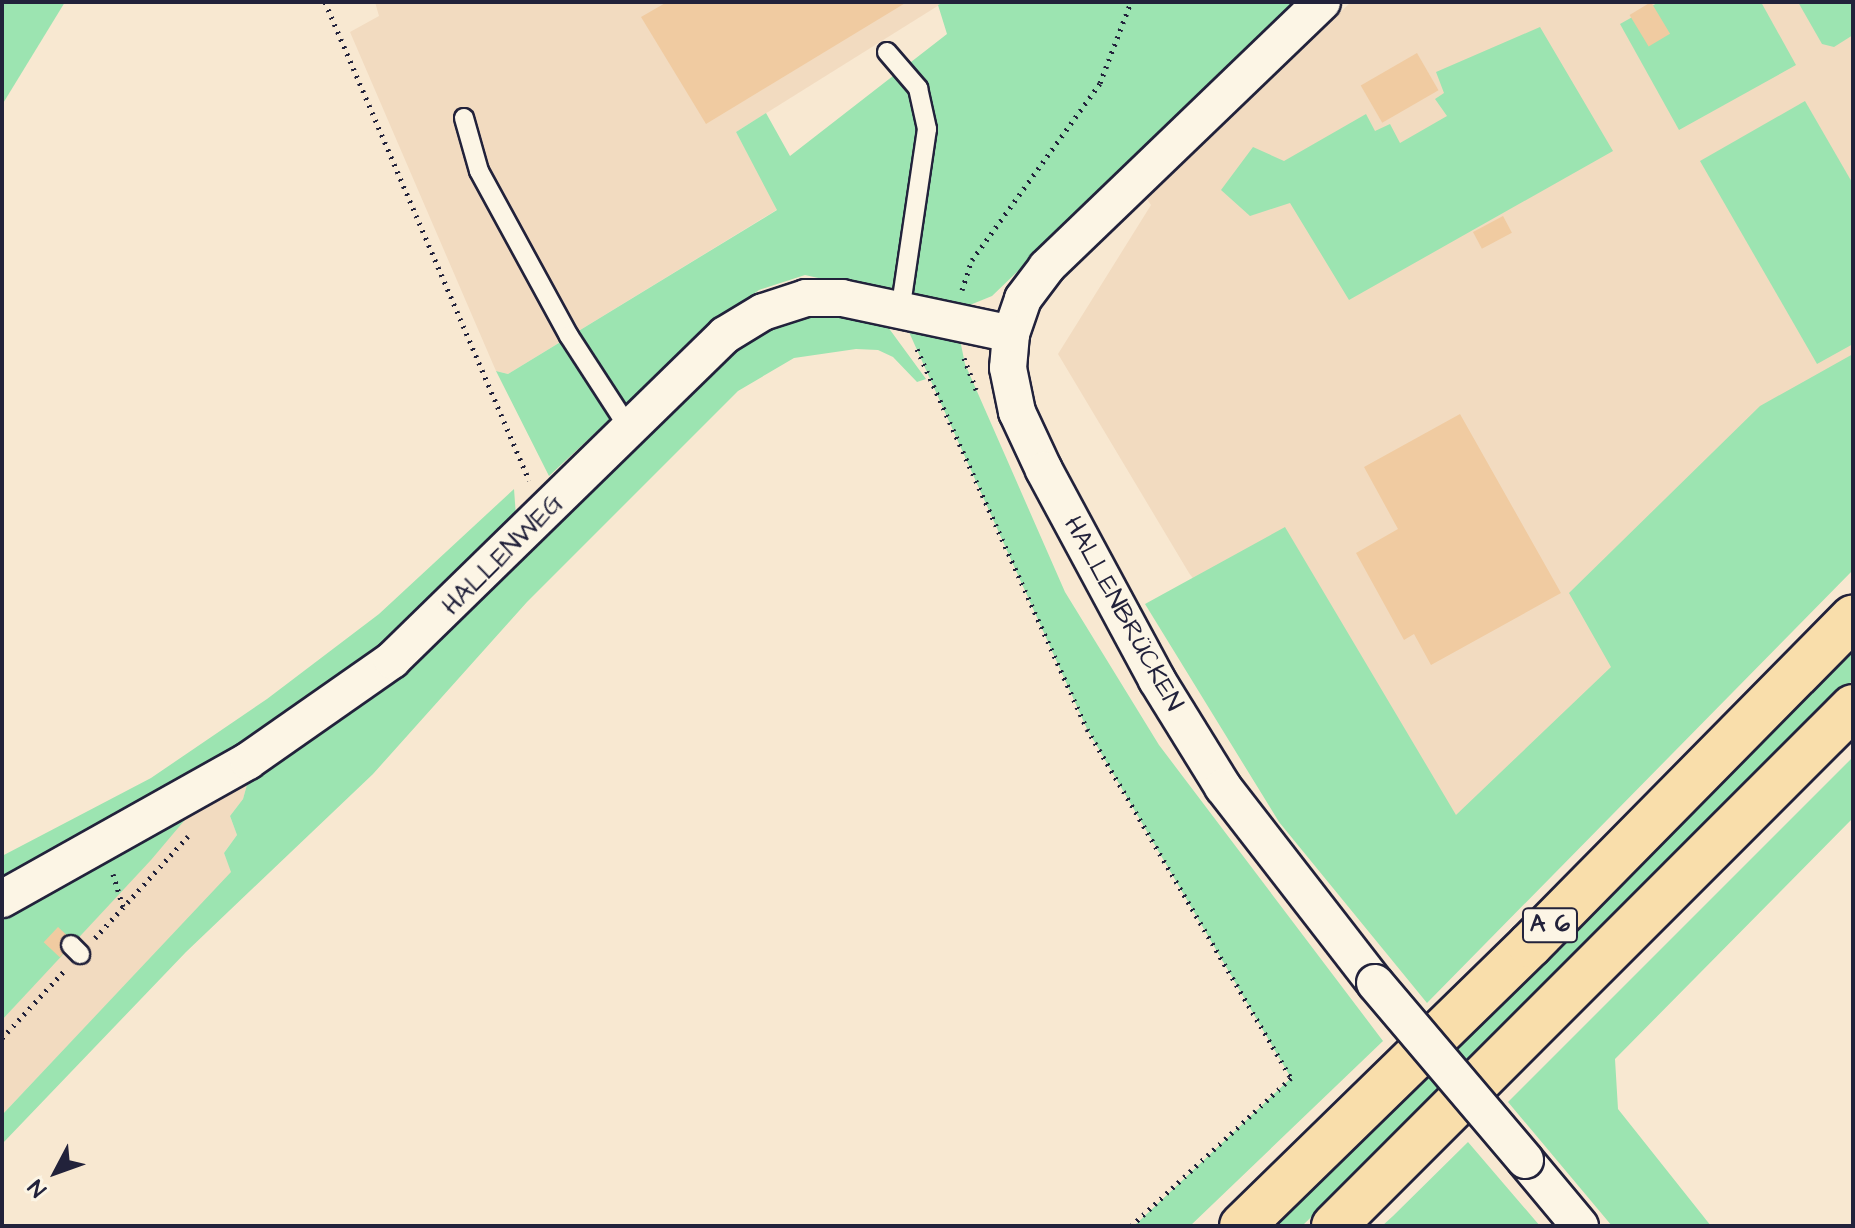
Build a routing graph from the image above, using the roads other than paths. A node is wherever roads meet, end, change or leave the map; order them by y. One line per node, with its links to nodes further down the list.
1 (1322, 2): 5 (street, HALLENBRÜCKEN)
2 (887, 52): 4 (lane)
3 (464, 118): 6 (lane)
4 (900, 312): 5 (street, HALLENWEG); 6 (street, HALLENWEG)
5 (1011, 334): 12 (street, HALLENBRÜCKEN, bridge)
6 (630, 430): 9 (street, HALLENWEG)
7 (1853, 618): 10 (highway, A 6)
8 (1853, 707): 11 (highway, A 6)
9 (2, 899)
10 (1242, 1226)
11 (1334, 1226)
12 (1580, 1226)

